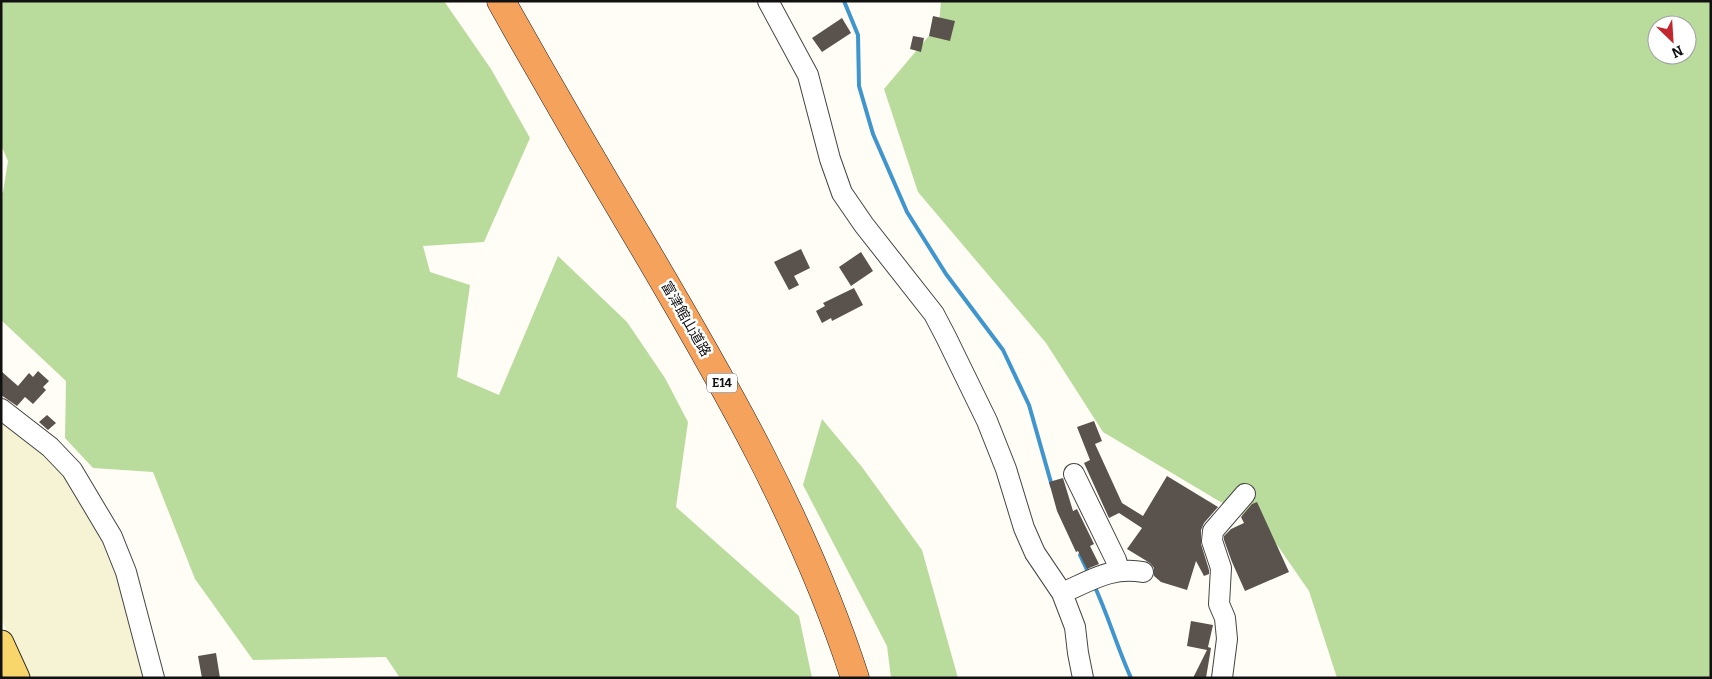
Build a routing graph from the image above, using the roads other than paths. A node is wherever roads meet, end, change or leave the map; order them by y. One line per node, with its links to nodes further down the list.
1 (501, 1): 12 (highway, 富津館山道路 / E14)
2 (768, 1): 8 (street)
3 (1, 409): 11 (street)
4 (1074, 474): 6 (street)
5 (1245, 494): 14 (street)
6 (1120, 570): 7 (street); 8 (street)
7 (1143, 572)
8 (1062, 593): 13 (street)
9 (1, 643): 10 (main road)
10 (17, 678)
11 (154, 678)
12 (855, 678)
13 (1083, 678)
14 (1222, 678)

